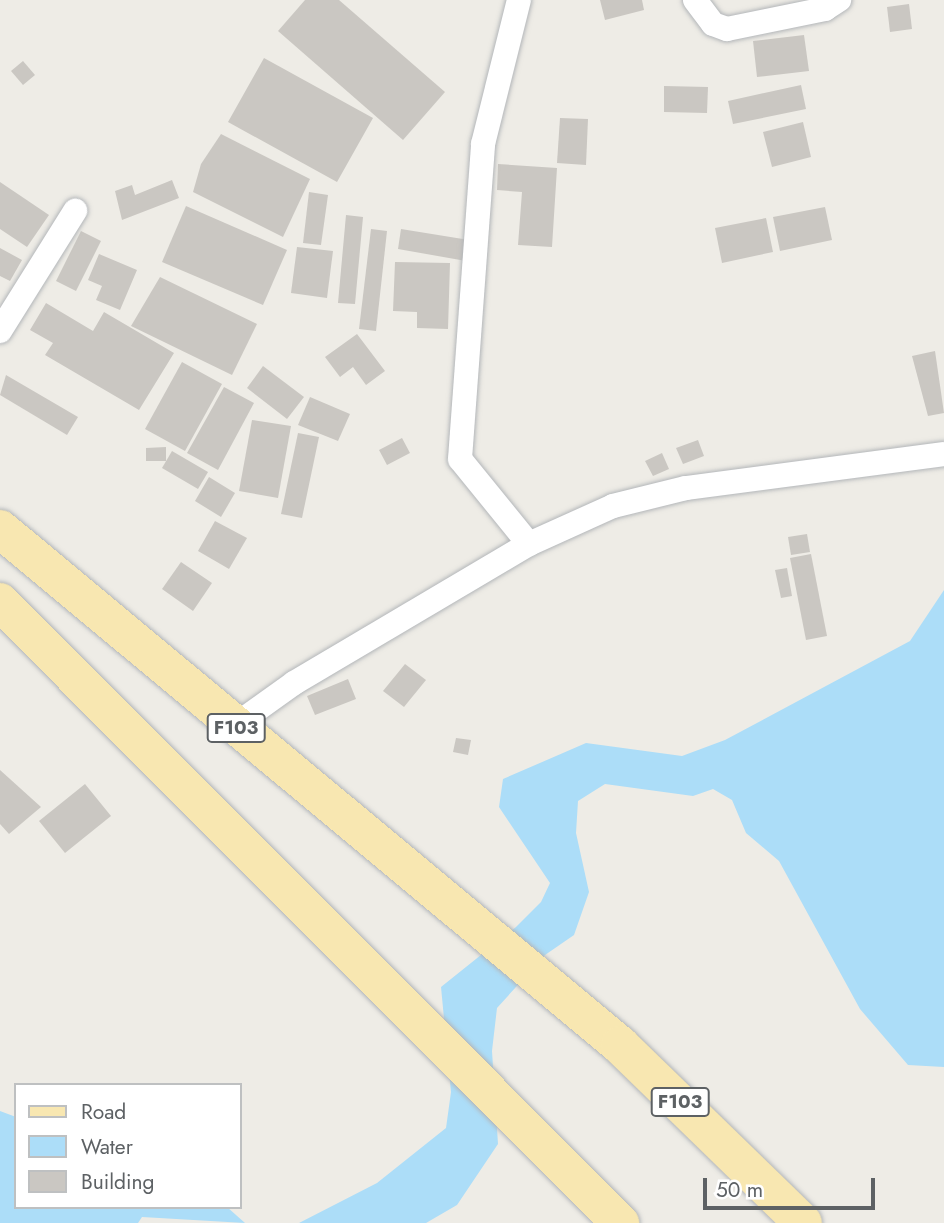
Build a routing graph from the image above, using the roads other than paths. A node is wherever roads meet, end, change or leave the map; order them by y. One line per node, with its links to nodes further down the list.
1 (519, 0): 8 (street)
2 (695, 0): 3 (street)
3 (839, 0)
4 (75, 211): 5 (street)
5 (0, 331)
6 (944, 454): 8 (street)
7 (0, 529): 10 (main road, F103)
8 (529, 544): 10 (street)
9 (0, 602): 11 (main road)
10 (234, 726): 12 (main road, F103)
11 (620, 1223)
12 (803, 1223)

